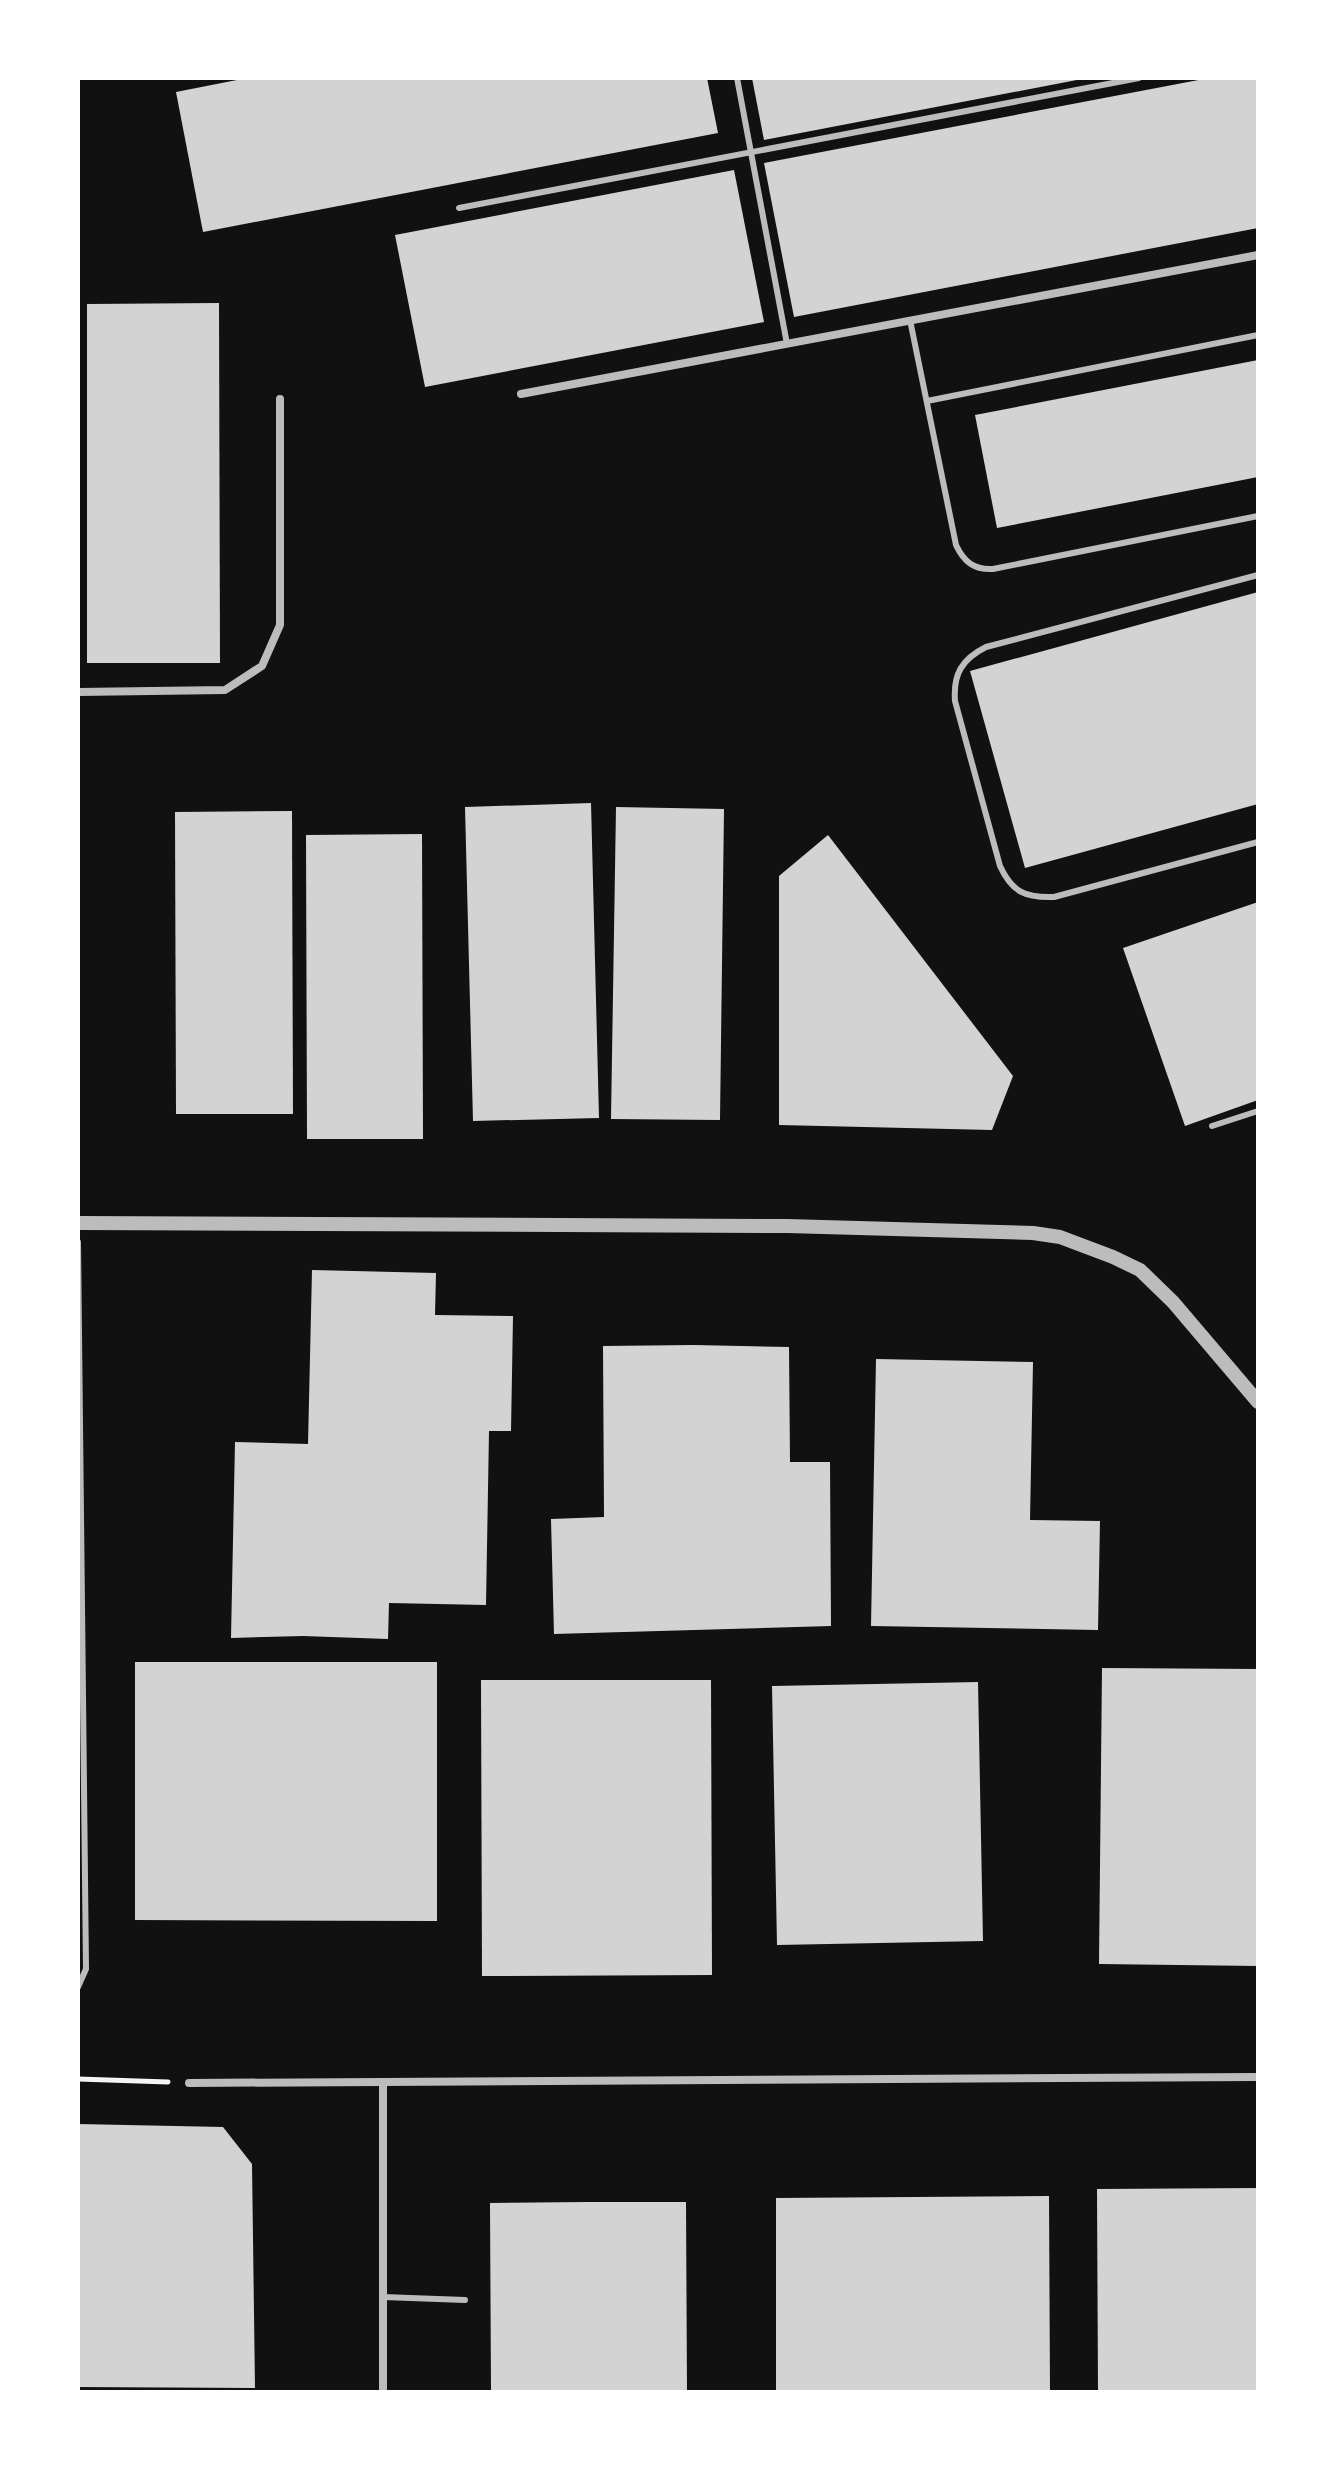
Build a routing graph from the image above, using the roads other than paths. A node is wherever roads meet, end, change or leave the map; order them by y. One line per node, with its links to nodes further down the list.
1 (737, 78): 3 (lane)
2 (1139, 78): 3 (lane)
3 (751, 152): 4 (lane); 8 (lane)
4 (459, 208)
5 (1258, 255): 6 (street)
6 (910, 320): 8 (street); 11 (lane)
7 (1258, 335): 11 (lane)
8 (787, 344): 9 (street)
9 (521, 394)
10 (280, 399): 14 (street)
11 (927, 401): 12 (lane)
12 (1258, 516)
13 (1258, 575): 15 (lane)
14 (78, 692)
15 (1258, 842)
16 (1258, 1111): 17 (lane)
17 (1212, 1126)
18 (78, 1223): 20 (street)
19 (78, 1242): 21 (lane)
20 (1258, 1402)
21 (78, 1987)
22 (1258, 2077): 23 (street)
23 (383, 2082): 24 (street); 25 (street)
24 (189, 2083)
25 (383, 2297): 26 (lane); 27 (street)
26 (465, 2300)
27 (383, 2392)

